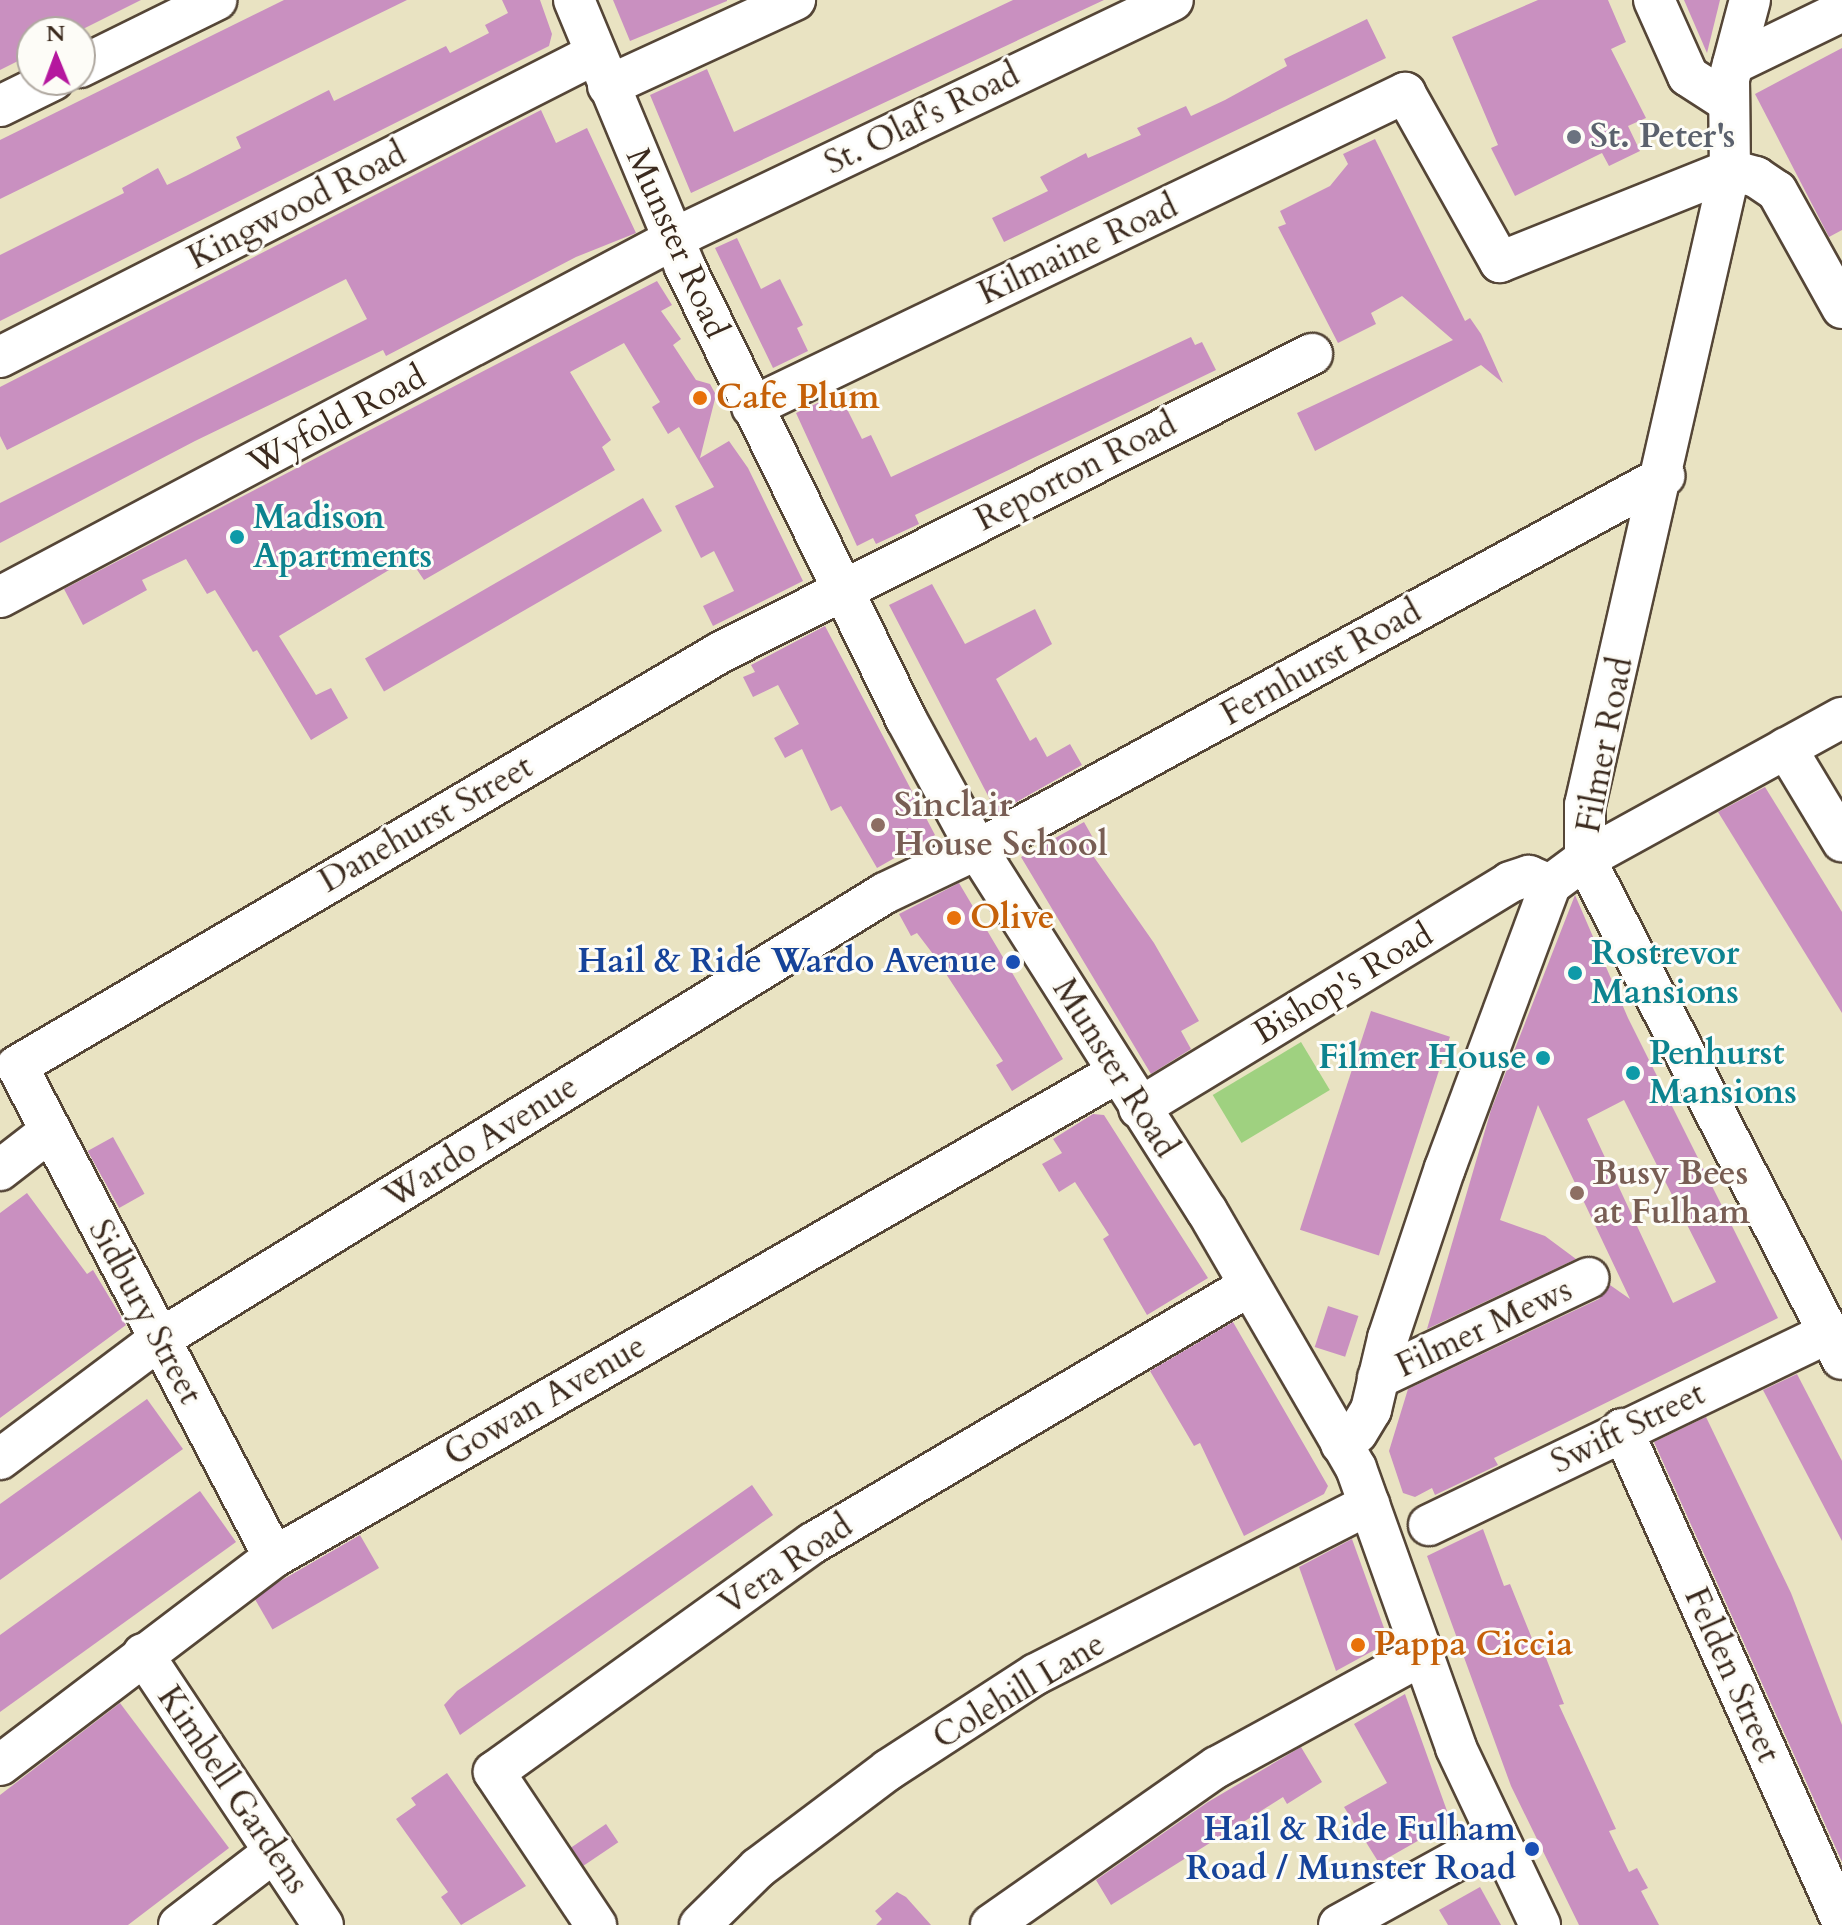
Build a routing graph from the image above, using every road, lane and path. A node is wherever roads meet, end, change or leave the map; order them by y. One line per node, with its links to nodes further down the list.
1 (216, 0): 8 (street)
2 (574, 0): 9 (street, Munster Road)
3 (795, 0): 9 (street, Kingwood Road)
4 (1173, 0): 14 (street, St. Olaf's Road)
5 (1654, 0): 10 (street)
6 (1750, 0): 10 (street, Filmer Road)
7 (1842, 11): 10 (street)
8 (96, 59)
9 (601, 70): 14 (street, Munster Road); 18 (street, Kingwood Road)
10 (1730, 82): 13 (street, Filmer Road)
11 (20, 96): 12 (street)
12 (0, 106)
13 (1730, 170): 15 (street); 19 (street, Kilmaine Road); 20 (street, Filmer Road)
14 (674, 242): 19 (street, Munster Road); 22 (street, Wyfold Road)
15 (1832, 264): 16 (street)
16 (1842, 308)
17 (1312, 354): 21 (street, Reporton Road)
18 (0, 357)
19 (752, 407): 21 (street, Munster Road)
20 (1664, 476): 26 (street, Fernhurst Road); 27 (street, Filmer Road)
21 (840, 591): 26 (street, Munster Road); 29 (street, Danehurst Street)
22 (0, 597)
23 (1842, 718): 24 (street)
24 (1786, 748): 25 (street); 27 (street)
25 (1842, 841)
26 (977, 849): 30 (street, Munster Road); 36 (street, Wardo Avenue)
27 (1585, 859): 28 (street, Filmer Road); 37 (street)
28 (1550, 885): 31 (street, Bishop's Road); 38 (street)
29 (17, 1066): 32 (street, Sidbury Street)
30 (1115, 1074): 31 (street, Munster Road); 44 (street, Gowan Avenue)
31 (1139, 1108): 35 (street, Munster Road)
32 (49, 1132): 33 (street); 36 (street, Sidbury Street)
33 (0, 1170)
34 (1589, 1278): 38 (street, Filmer Mews)
35 (1249, 1286): 40 (street, Munster Road); 53 (street, Vera Road)
36 (160, 1339): 41 (street, Wardo Avenue); 44 (street, Sidbury Street)
37 (1835, 1346): 39 (street, Swift Street)
38 (1378, 1378): 40 (street)
39 (1622, 1429): 43 (street, Swift Street); 50 (street, Felden Street)
40 (1341, 1444): 42 (street, Munster Road)
41 (0, 1459)
42 (1369, 1504): 46 (street, Munster Road); 54 (street, Colehill Lane)
43 (1429, 1525)
44 (274, 1557): 45 (street, Gowan Avenue)
45 (143, 1654): 47 (street, Gowan Avenue); 49 (street, Kimbell Gardens)
46 (1422, 1655): 48 (street, Munster Road); 55 (street)
47 (0, 1765)
48 (1497, 1838): 56 (street); 57 (street, Munster Road)
49 (274, 1852): 51 (street); 52 (street, Kimbell Gardens)
50 (1842, 1921)
51 (179, 1925)
52 (323, 1925)
53 (596, 1925)
54 (700, 1925)
55 (991, 1925)
56 (1339, 1925)
57 (1540, 1925)

